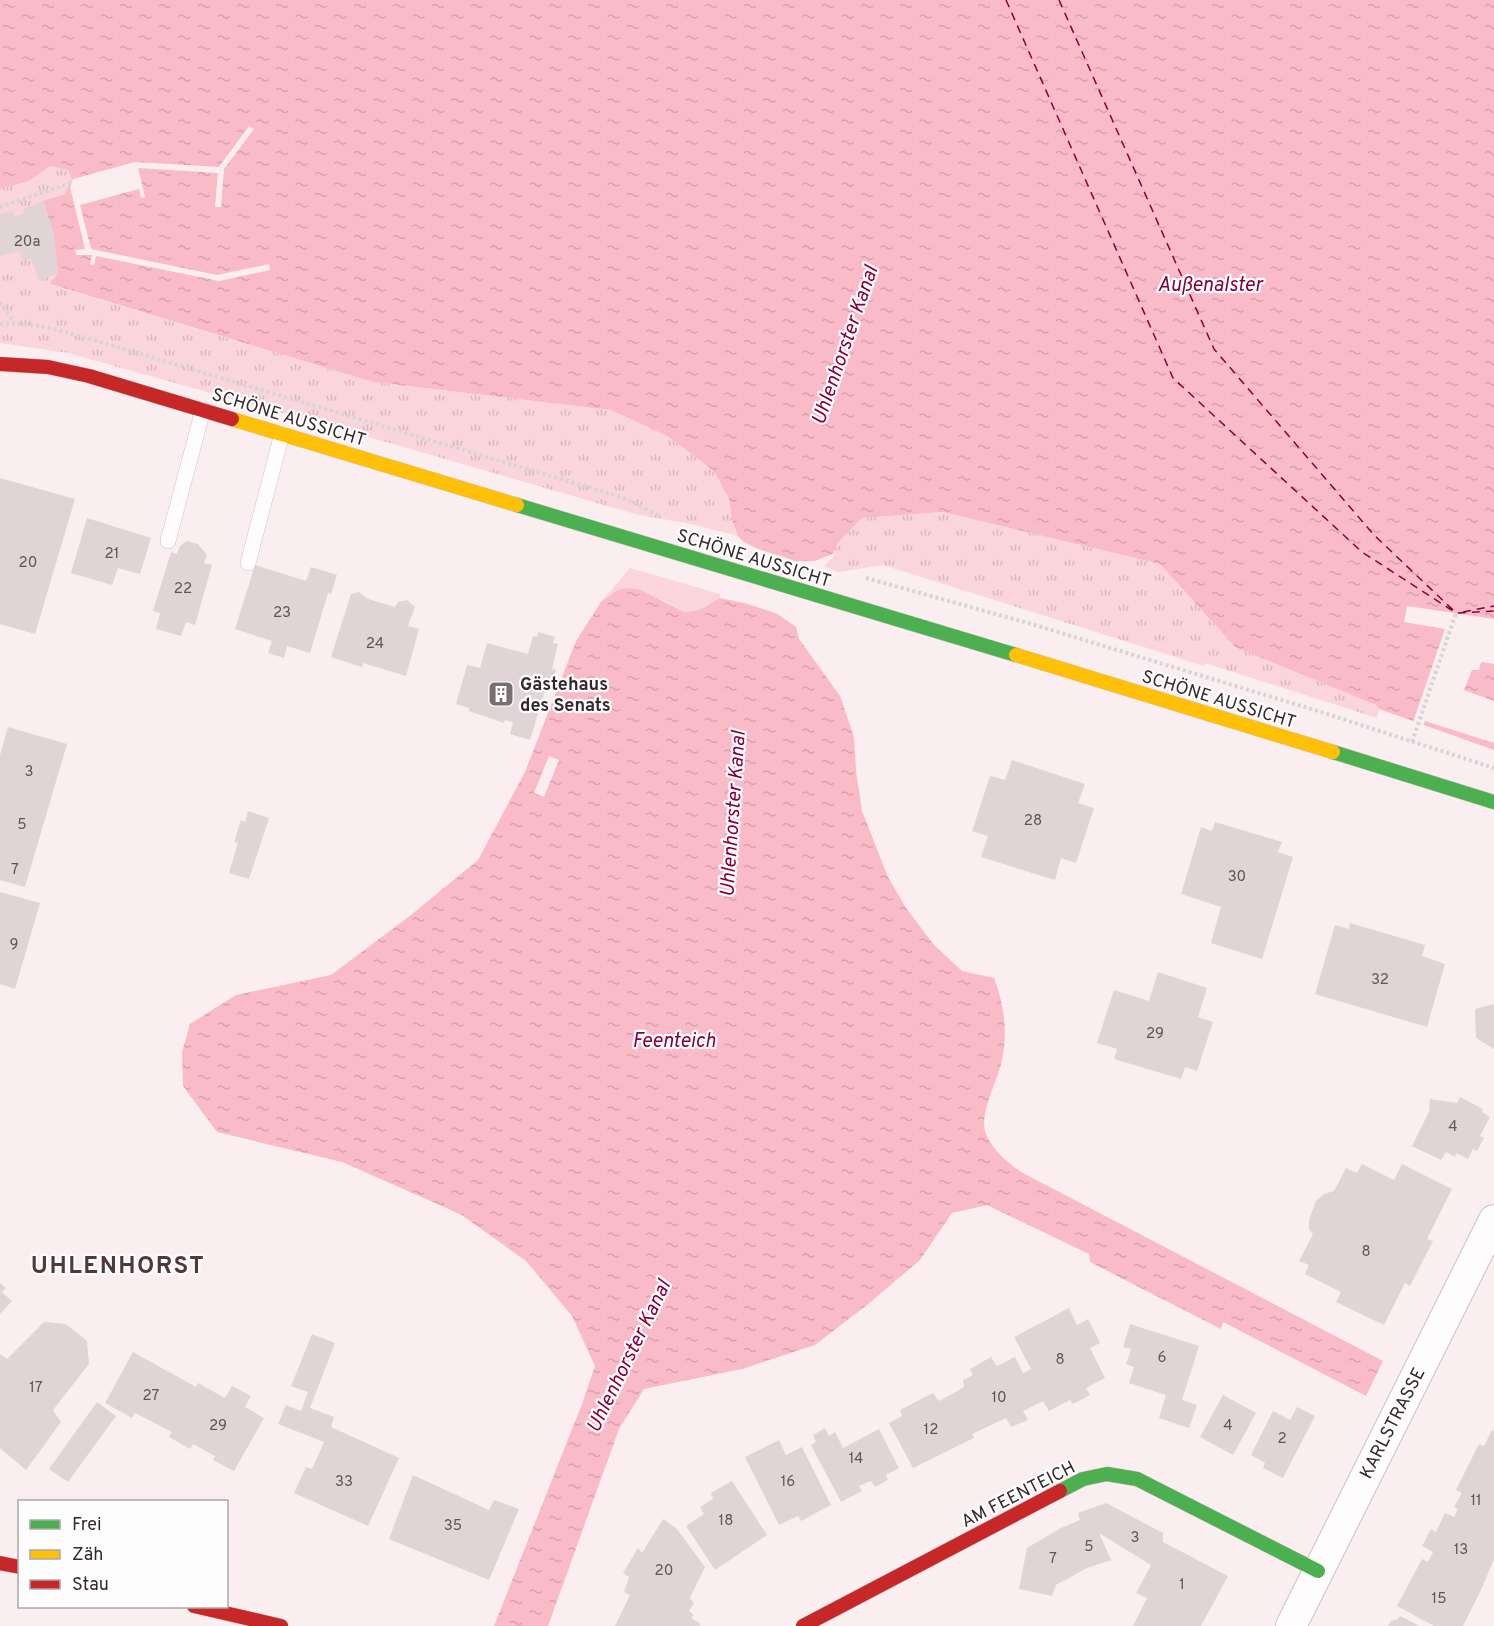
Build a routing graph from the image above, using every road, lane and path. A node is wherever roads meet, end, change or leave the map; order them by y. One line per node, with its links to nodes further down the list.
1 (71, 183): 2 (path)
2 (0, 207)
3 (0, 302): 4 (path)
4 (14, 323): 5 (path); 9 (path)
5 (0, 324)
6 (0, 364): 7 (street, SCHÖNE AUSSICHT)
7 (202, 410): 8 (street, SCHÖNE AUSSICHT); 10 (lane)
8 (282, 434): 11 (lane); 16 (street, SCHÖNE AUSSICHT)
9 (649, 510)
10 (168, 541)
11 (249, 563)
12 (861, 578): 14 (path)
13 (1456, 614): 14 (path)
14 (1412, 742): 15 (path)
15 (1494, 768)
16 (1494, 802)
17 (1494, 1220): 20 (street, KARLSTRASSE)
18 (0, 1563): 19 (street)
19 (18, 1567)
20 (1318, 1571): 23 (street, AM FEENTEICH); 24 (street, KARLSTRASSE)
21 (203, 1608): 22 (street)
22 (280, 1626)
23 (803, 1626)
24 (1291, 1626)

